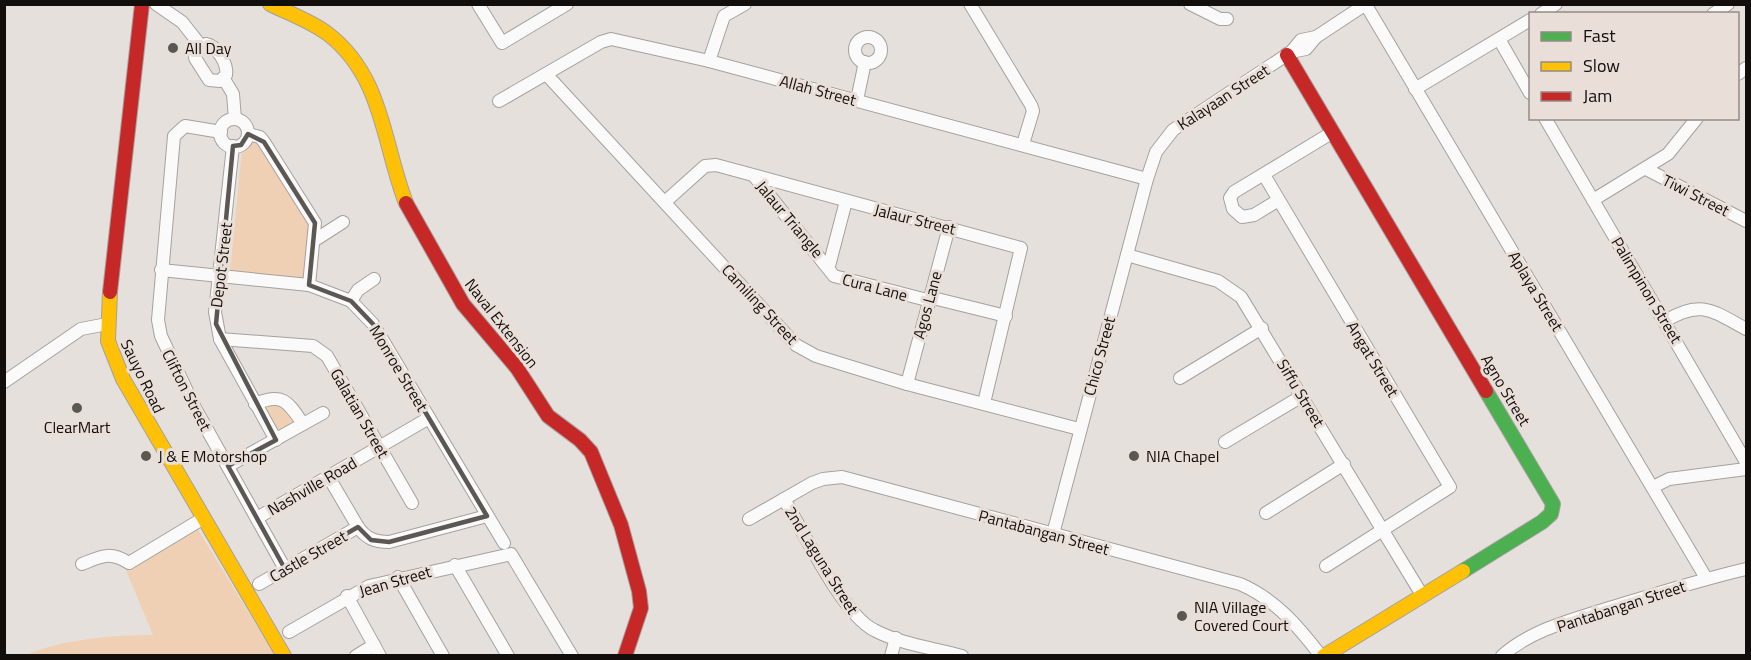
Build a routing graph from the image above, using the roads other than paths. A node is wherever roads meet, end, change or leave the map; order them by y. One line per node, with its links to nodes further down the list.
1 (142, 4): 53 (street, Sauyo Road)
2 (156, 4): 13 (street)
3 (270, 4): 105 (street, Naval Extension)
4 (478, 4): 5 (street)
5 (567, 4)
6 (745, 4): 15 (street)
7 (970, 4): 29 (street)
8 (1190, 4): 10 (street)
9 (1366, 5): 14 (street, Kalayaan Street); 19 (street, Aplaya Street)
10 (1227, 19)
11 (1529, 21): 12 (street)
12 (1499, 39): 19 (street); 20 (street)
13 (201, 46): 18 (street); 18 (street)
14 (1289, 54): 27 (street, Agno Street); 34 (street, Kalayaan Street)
15 (709, 61): 17 (street, Allah Street); 21 (street, Allah Street)
16 (865, 63): 21 (street)
17 (546, 74): 22 (street, Allah Street); 36 (street, Camiling Street)
18 (224, 79): 23 (street)
19 (1415, 89): 75 (street, Aplaya Street)
20 (1529, 91)
21 (857, 100): 29 (street, Allah Street)
22 (499, 101)
23 (235, 119): 26 (street); 28 (street)
24 (1546, 120): 35 (street, Palimpinon Street)
25 (1695, 120): 31 (street)
26 (221, 132): 30 (street); 45 (street, Clifton Street)
27 (1333, 132): 32 (street); 95 (street, Agno Street)
28 (248, 134): 30 (street); 42 (street)
29 (1023, 144): 34 (street, Allah Street)
30 (233, 146): 46 (street, Depot Street)
31 (1646, 169): 35 (street); 40 (street, Tiwi Street)
32 (1264, 175): 38 (street, Angat Street); 38 (street)
33 (754, 176): 36 (street, Jalaur Street); 37 (street, Jalaur Street); 44 (street, Jalaur Triangle)
34 (1147, 179): 43 (street, Chico Street)
35 (1593, 200): 52 (street, Palimpinon Street)
36 (666, 201): 59 (street, Camiling Street)
37 (846, 201): 41 (street, Jalaur Street); 44 (street, Jalaur Triangle)
38 (1277, 201): 84 (street, Angat Street)
39 (343, 222): 42 (street)
40 (1746, 222)
41 (949, 227): 49 (street, Agos Lane); 51 (street, Jalaur Street)
42 (315, 240): 48 (street)
43 (1127, 255): 54 (street, Siffu Street); 66 (street, Chico Street)
44 (829, 266): 49 (street, Cura Lane)
45 (161, 270): 46 (street, Monroe Street); 72 (street, Clifton Street)
46 (219, 278): 48 (street, Monroe Street); 56 (street, Depot Street)
47 (374, 279): 50 (street)
48 (309, 285): 50 (street, Monroe Street)
49 (928, 298): 51 (street, Cura Lane); 59 (street, Agos Lane)
50 (351, 301): 64 (street, Monroe Street)
51 (1006, 316): 61 (street, Jalaur Street)
52 (1665, 321): 55 (street); 70 (street, Palimpinon Street)
53 (107, 324): 58 (street); 81 (street, Sauyo Road)
54 (1262, 328): 57 (street); 60 (street, Siffu Street)
55 (1746, 329)
56 (220, 339): 62 (street, Depot Street); 69 (street, Galatian Street)
57 (1180, 378)
58 (4, 382)
59 (907, 384): 61 (street, Camiling Street)
60 (1302, 396): 68 (street); 71 (street, Siffu Street)
61 (984, 403): 66 (street, Camiling Street)
62 (255, 404): 65 (street); 67 (street, Depot Street)
63 (323, 413): 65 (street)
64 (429, 418): 69 (street, Nashville Road); 79 (street, Monroe Street)
65 (303, 424): 67 (street)
66 (1080, 429): 85 (street, Chico Street)
67 (276, 440): 72 (street)
68 (1225, 442)
69 (380, 446): 74 (street, Nashville Road); 77 (street, Galatian Street)
70 (1746, 462)
71 (1344, 464): 78 (street); 84 (street, Siffu Street)
72 (228, 466): 80 (street, Clifton Street)
73 (1746, 469): 75 (street)
74 (328, 476): 80 (street, Nashville Road); 83 (street)
75 (1653, 487): 93 (street, Aplaya Street)
76 (784, 499): 82 (street, Pantabangan Street); 85 (street, Pantabangan Street); 98 (street, 2nd Laguna Street)
77 (412, 503)
78 (1266, 513)
79 (487, 516): 83 (street); 86 (street, Monroe Street)
80 (257, 518): 90 (street, Clifton Street)
81 (202, 519): 87 (street); 100 (street, Sauyo Road)
82 (749, 519)
83 (357, 527): 90 (street, Castle Street)
84 (1383, 529): 89 (street, Angat Street); 95 (street, Siffu Street)
85 (1053, 534): 108 (street, Pantabangan Street)
86 (507, 548): 88 (street, Jean Street); 104 (street, Monroe Street)
87 (82, 564)
88 (455, 565): 92 (street, Jean Street); 103 (street)
89 (1326, 566)
90 (285, 569): 94 (street, Castle Street)
91 (1746, 569): 93 (street, Pantabangan Street)
92 (398, 577): 96 (street, Jean Street); 102 (street)
93 (1706, 578): 109 (street, Pantabangan Street)
94 (259, 584)
95 (1422, 595): 108 (street, Agno Street)
96 (347, 596): 97 (street, Jean Street); 99 (street)
97 (289, 632)
98 (896, 638): 106 (street); 107 (street, 2nd Laguna Street)
99 (377, 650): 101 (street)
100 (284, 656)
101 (356, 656)
102 (443, 656)
103 (508, 656)
104 (572, 656)
105 (625, 656)
106 (891, 656)
107 (962, 656)
108 (1322, 656)
109 (1502, 656)

